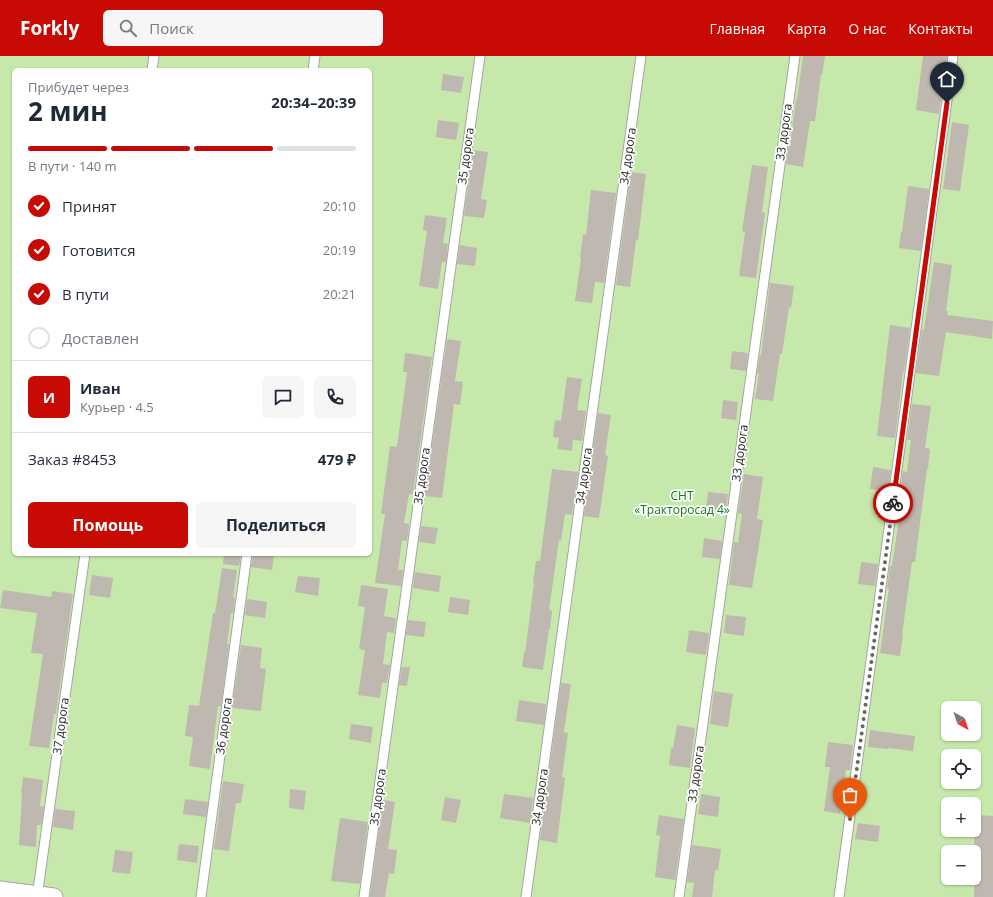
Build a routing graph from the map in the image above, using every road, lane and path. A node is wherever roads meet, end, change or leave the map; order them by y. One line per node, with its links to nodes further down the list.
1 (154, 56): 7 (lane)
2 (315, 56): 8 (lane)
3 (480, 56): 15 (lane, 35 дорога)
4 (642, 56): 16 (lane, 34 дорога)
5 (795, 56): 17 (lane, 33 дорога)
6 (953, 56): 18 (lane)
7 (152, 68)
8 (313, 68)
9 (85, 556): 12 (lane, 37 дорога)
10 (247, 556): 14 (lane, 36 дорога)
11 (0, 890): 12 (street)
12 (37, 896): 13 (street)
13 (54, 897)
14 (201, 897)
15 (364, 897)
16 (526, 897)
17 (679, 897)
18 (839, 897)

